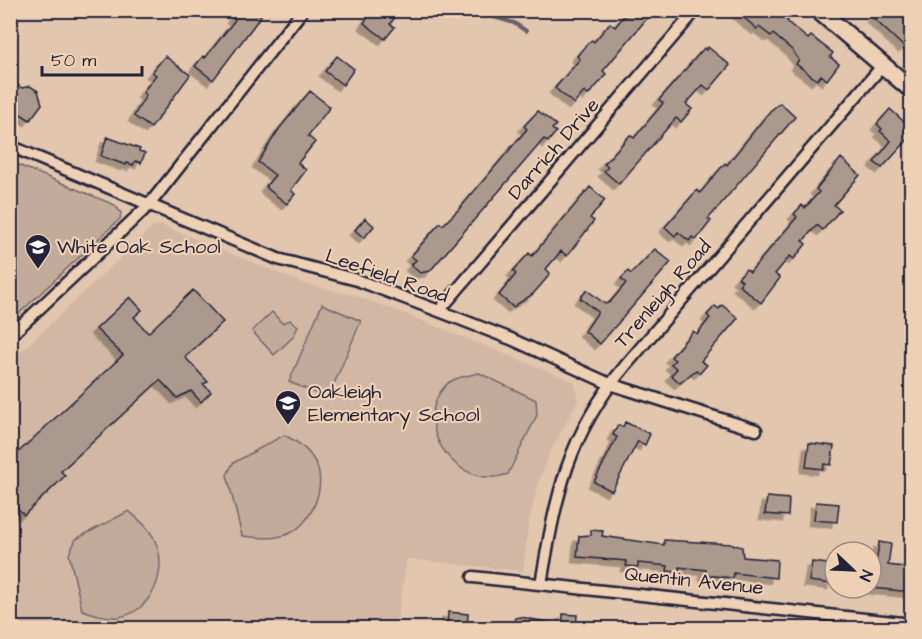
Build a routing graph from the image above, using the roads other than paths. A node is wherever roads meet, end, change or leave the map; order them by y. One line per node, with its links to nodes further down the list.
1 (303, 10): 7 (street)
2 (696, 10): 8 (street, Darrich Drive)
3 (818, 10): 4 (street)
4 (883, 65): 5 (street); 10 (street, Trenleigh Road)
5 (912, 90)
6 (10, 146): 7 (street, Leefield Road)
7 (149, 205): 8 (street, Leefield Road); 9 (street)
8 (439, 311): 10 (street, Leefield Road)
9 (10, 336)
10 (609, 384): 11 (street, Leefield Road); 13 (street, Trenleigh Road)
11 (756, 430)
12 (473, 577): 13 (street, Quentin Avenue)
13 (541, 584): 14 (street, Quentin Avenue)
14 (912, 624)

